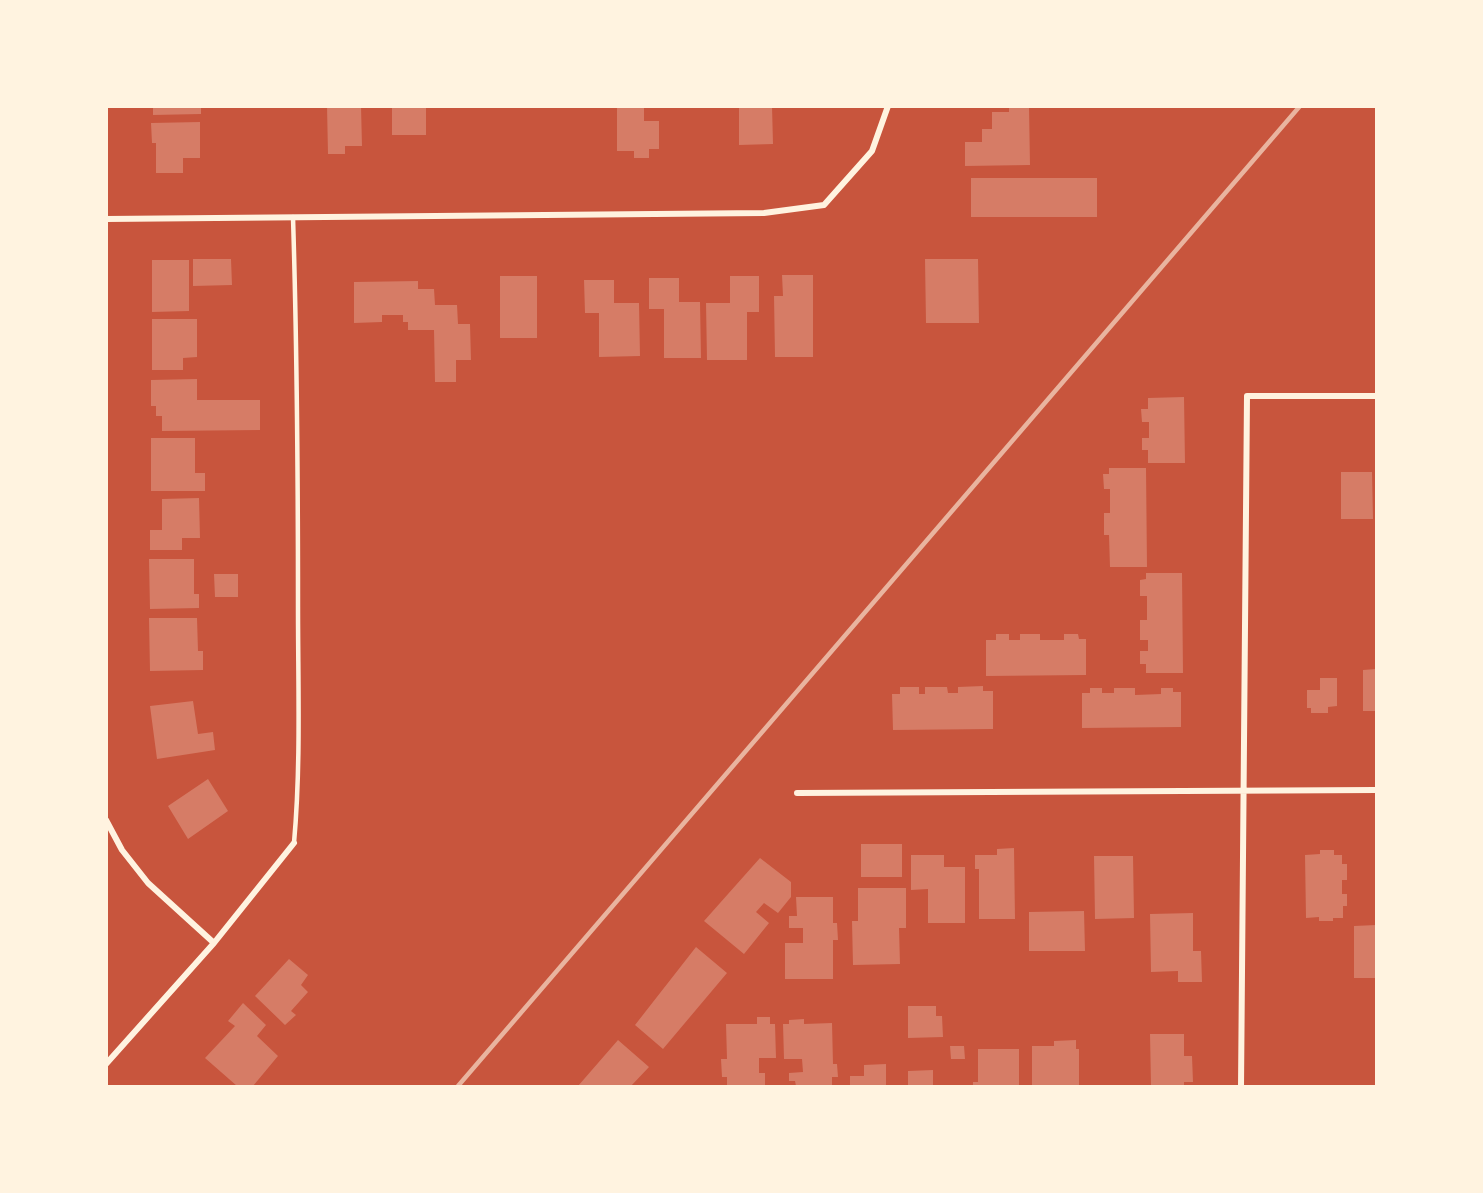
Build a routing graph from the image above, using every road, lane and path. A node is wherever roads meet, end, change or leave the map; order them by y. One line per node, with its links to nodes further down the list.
1 (888, 106): 2 (street)
2 (293, 217): 3 (street); 9 (lane)
3 (106, 219)
4 (1377, 396): 6 (street)
5 (1377, 790): 6 (street)
6 (1244, 791): 7 (street); 12 (street)
7 (797, 793)
8 (106, 820): 10 (street)
9 (294, 843): 10 (street)
10 (214, 943): 11 (street)
11 (106, 1064)
12 (1241, 1086)

